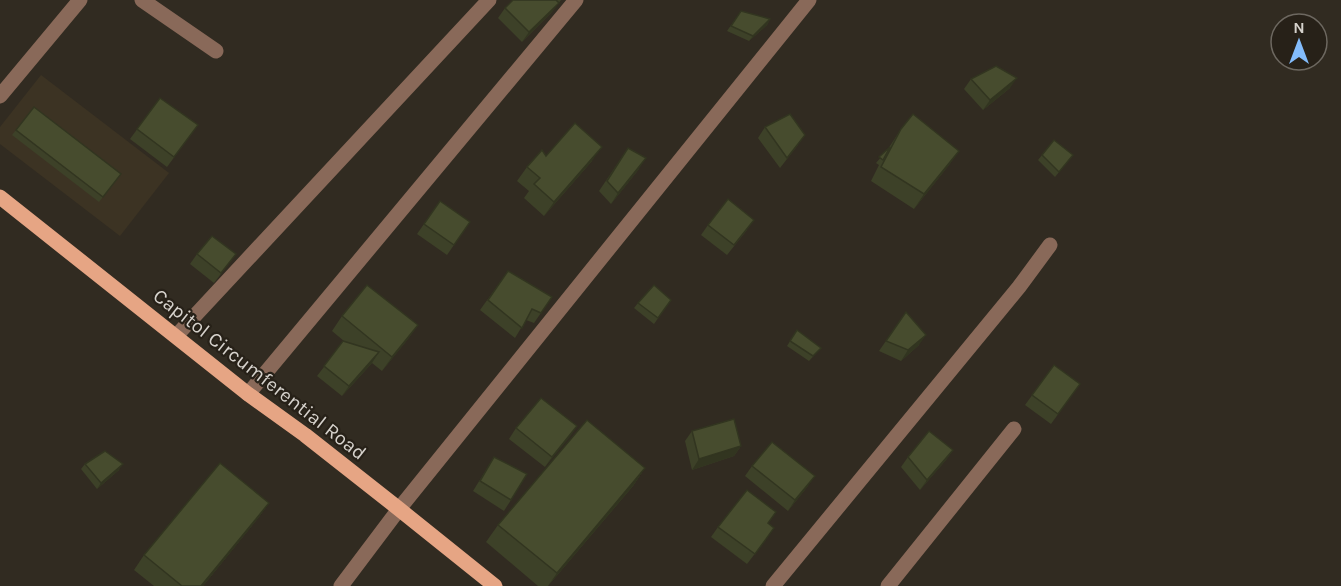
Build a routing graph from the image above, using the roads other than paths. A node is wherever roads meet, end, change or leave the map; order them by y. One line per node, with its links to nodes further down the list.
1 (80, 0): 7 (street)
2 (142, 0): 6 (street)
3 (489, 0): 10 (street)
4 (576, 0): 11 (street)
5 (809, 0): 13 (street)
6 (216, 51)
7 (0, 96)
8 (0, 197): 10 (main road, Capitol Circumferential Road)
9 (1050, 245): 16 (street)
10 (176, 336): 11 (main road, Capitol Circumferential Road)
11 (248, 394): 13 (main road, Capitol Circumferential Road)
12 (1014, 429): 17 (street)
13 (399, 509): 14 (street); 15 (main road, Capitol Circumferential Road)
14 (341, 586)
15 (495, 586)
16 (773, 586)
17 (888, 586)

